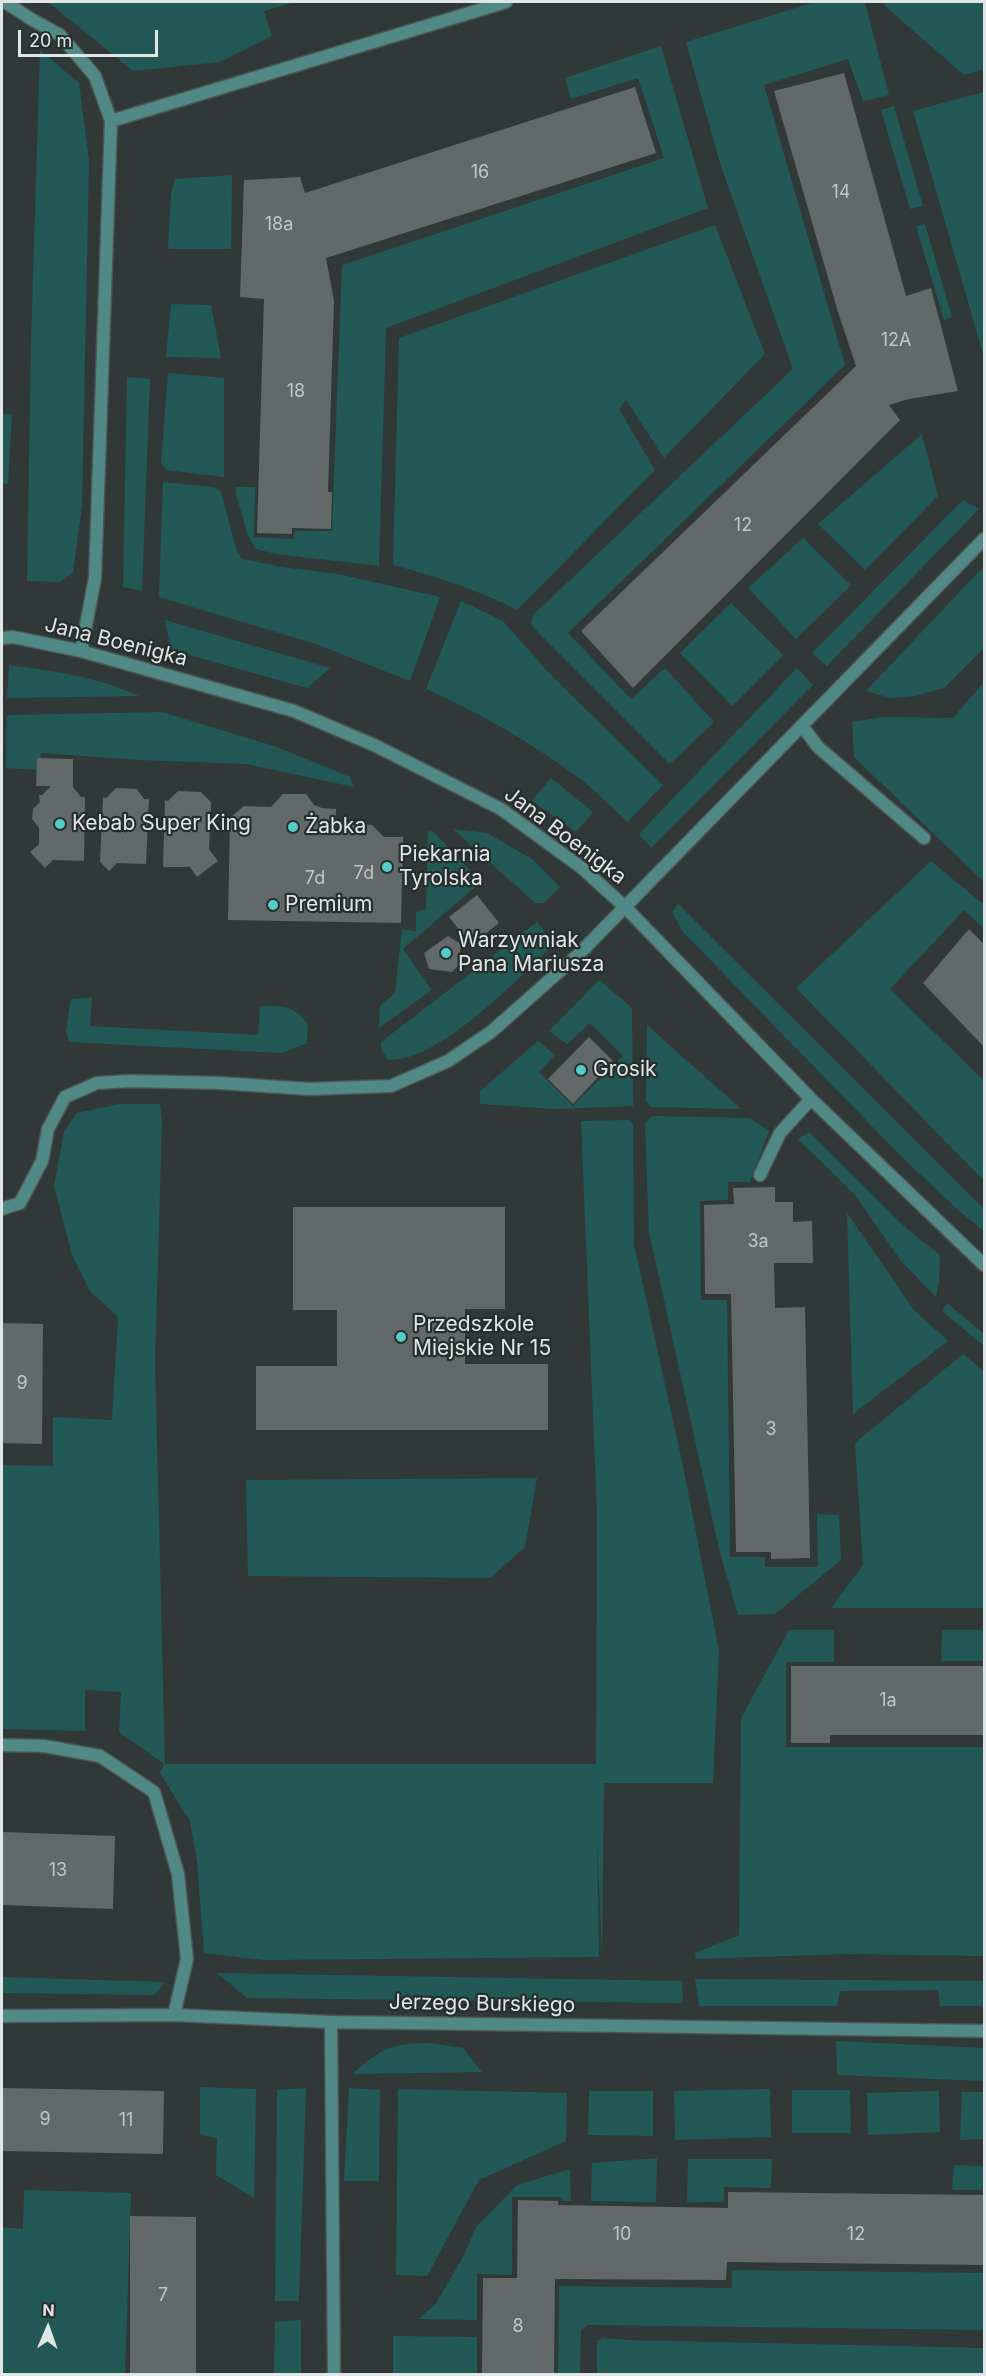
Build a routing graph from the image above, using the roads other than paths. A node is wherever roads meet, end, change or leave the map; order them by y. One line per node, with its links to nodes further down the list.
1 (5, 2): 3 (street)
2 (506, 2): 3 (street)
3 (111, 121): 6 (street)
4 (984, 539): 7 (street)
5 (2, 638): 6 (street, Jana Boenigka)
6 (81, 651): 9 (street, Jana Boenigka)
7 (802, 726): 8 (street); 9 (street)
8 (924, 838)
9 (625, 907): 10 (street, Jana Boenigka); 12 (street)
10 (811, 1099): 11 (street); 13 (street, Jana Boenigka)
11 (760, 1176)
12 (2, 1209)
13 (984, 1263)
14 (2, 1745): 15 (street)
15 (174, 2015): 16 (street, Jerzego Burskiego); 17 (street, Jerzego Burskiego)
16 (2, 2016)
17 (331, 2022): 18 (street, Jerzego Burskiego); 19 (street)
18 (984, 2031)
19 (334, 2374)

